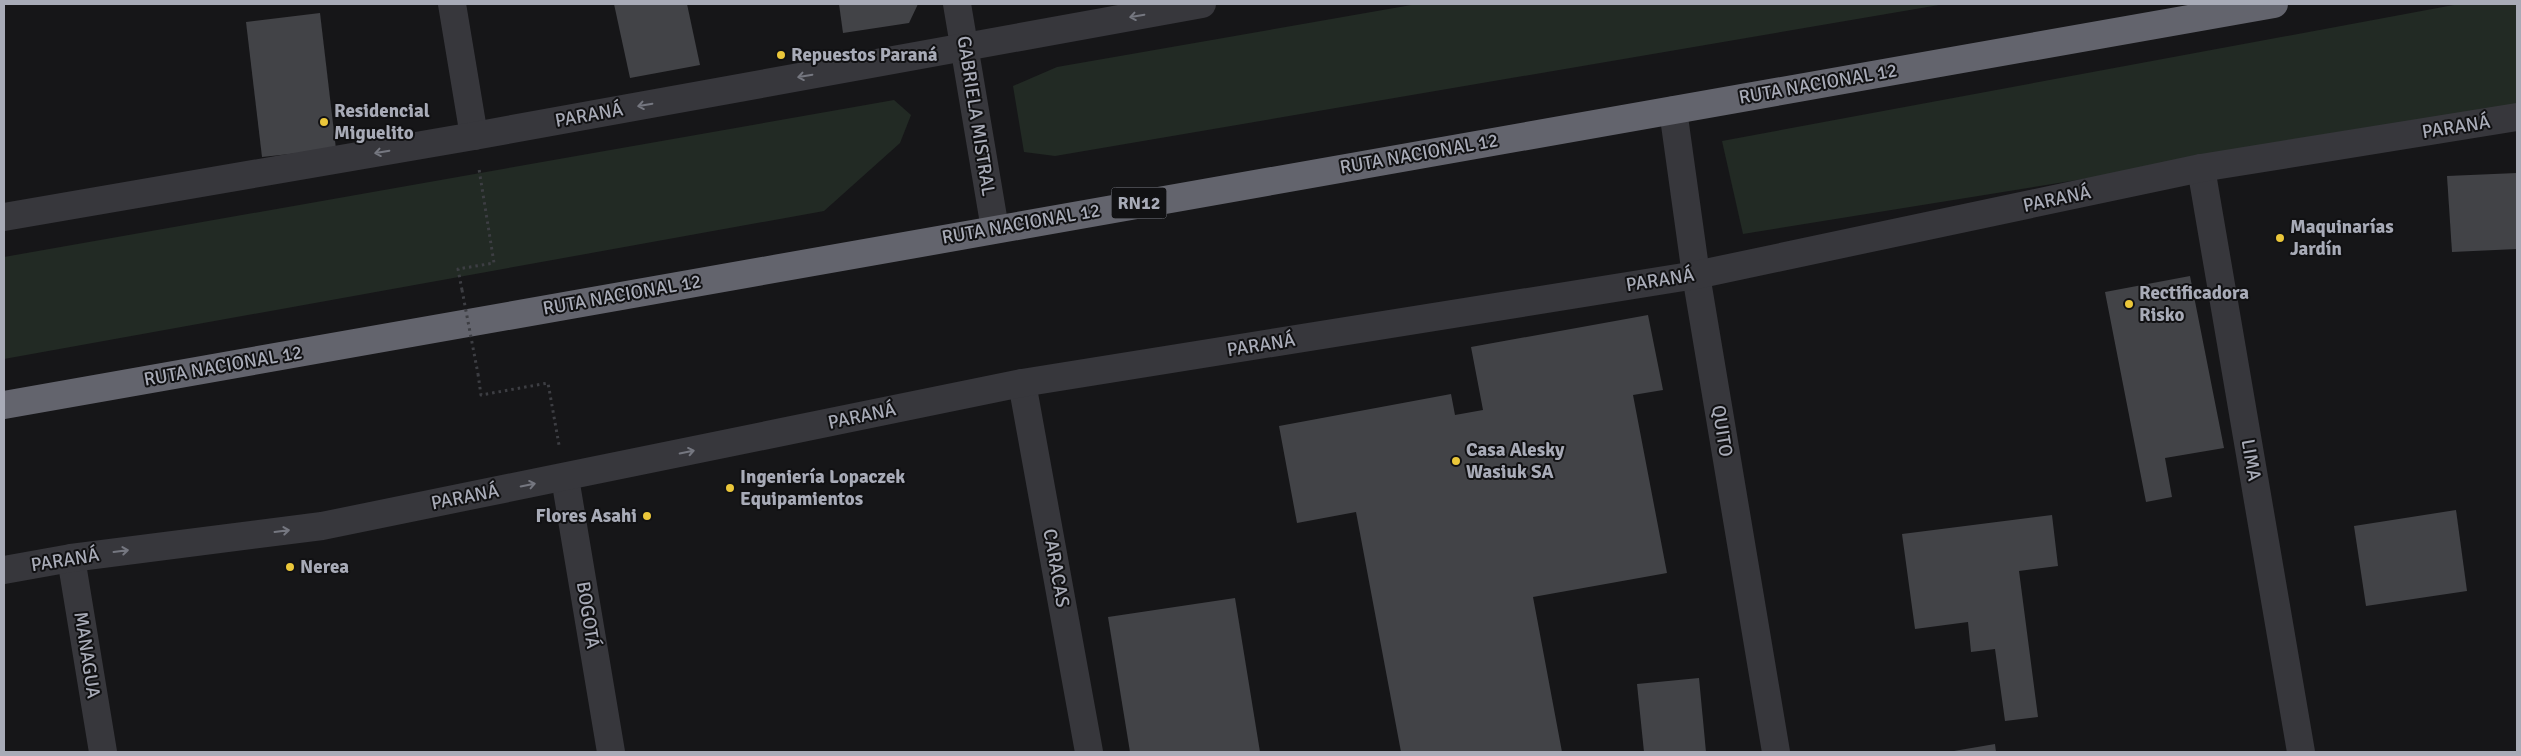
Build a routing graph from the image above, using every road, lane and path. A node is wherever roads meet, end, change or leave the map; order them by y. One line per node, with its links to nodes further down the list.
1 (452, 4): 8 (street)
2 (957, 4): 5 (street, GABRIELA MISTRAL)
3 (1202, 4): 5 (street, PARANÁ, one-way to 5)
4 (2274, 4): 6 (highway, RUTA NACIONAL 12 / RN12)
5 (964, 47): 8 (street, PARANÁ, one-way to 8); 11 (street, GABRIELA MISTRAL)
6 (1673, 110): 11 (highway, RUTA NACIONAL 12 / RN12); 12 (street, QUITO)
7 (2517, 117): 9 (street, PARANÁ)
8 (474, 136): 10 (street, PARANÁ, one-way to 10); 15 (path, bridge)
9 (2201, 168): 12 (street, PARANÁ); 22 (street, LIMA)
10 (4, 217)
11 (994, 229): 14 (highway, RUTA NACIONAL 12 / RN12)
12 (1696, 275): 13 (street, PARANÁ); 21 (street, QUITO)
13 (1022, 383): 15 (street, PARANÁ, one-way to 13); 20 (street, CARACAS)
14 (4, 405)
15 (565, 478): 16 (street, PARANÁ, one-way to 15); 19 (street, BOGOTÁ)
16 (71, 558): 17 (street, PARANÁ); 18 (street, MANAGUA)
17 (4, 570)
18 (103, 752)
19 (610, 752)
20 (1089, 752)
21 (1776, 752)
22 (2300, 752)

